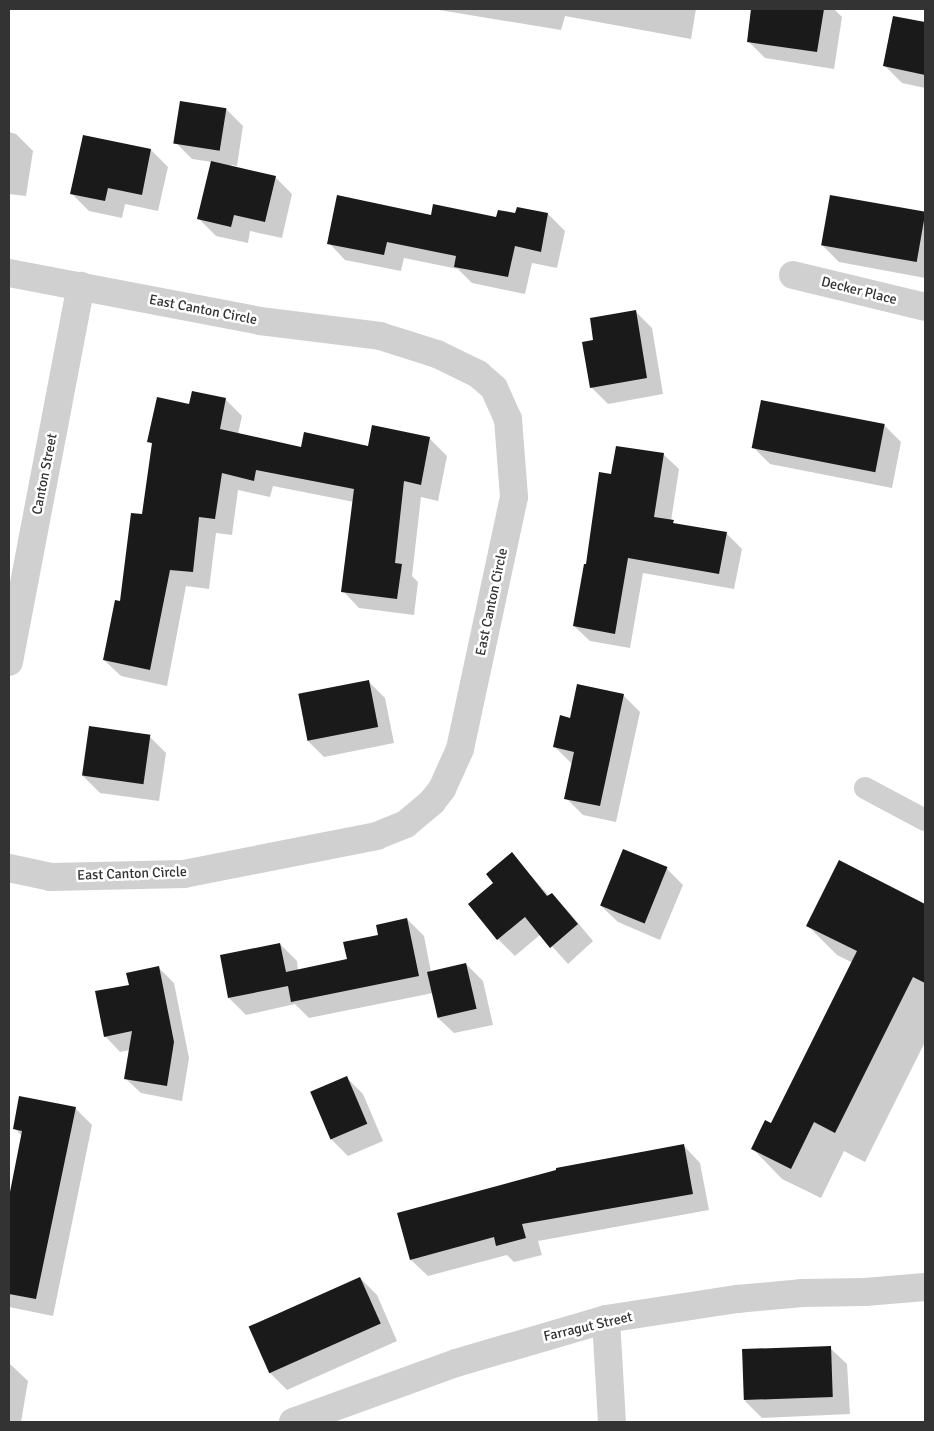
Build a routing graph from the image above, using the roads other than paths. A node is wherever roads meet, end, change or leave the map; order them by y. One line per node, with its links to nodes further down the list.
1 (9, 272): 3 (street, East Canton Circle)
2 (793, 275): 4 (street, Decker Place)
3 (81, 286): 5 (street, Canton Street); 8 (street, East Canton Circle)
4 (925, 307)
5 (9, 662)
6 (865, 788): 7 (lane)
7 (925, 820)
8 (9, 868)
9 (925, 1286): 10 (street, Farragut Street)
10 (606, 1320): 11 (street, Farragut Street); 12 (street)
11 (293, 1422)
12 (612, 1422)

